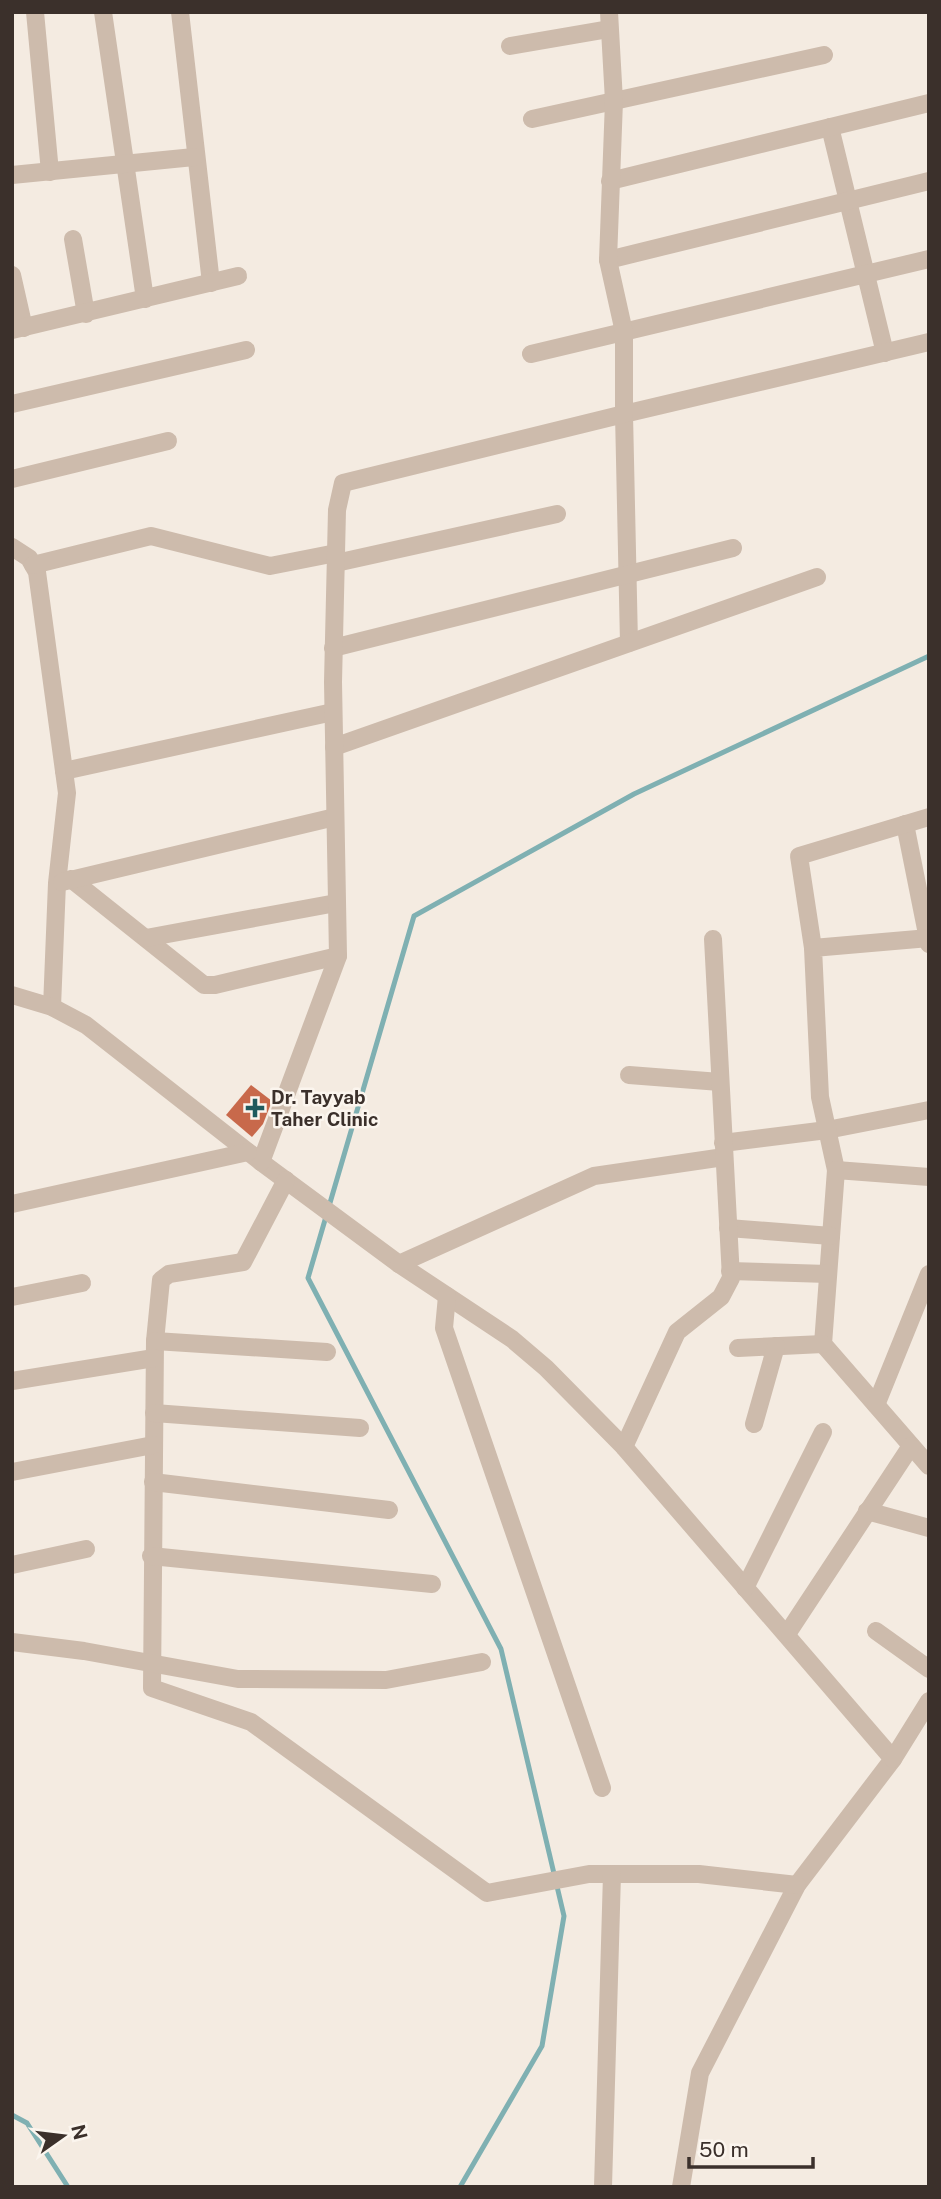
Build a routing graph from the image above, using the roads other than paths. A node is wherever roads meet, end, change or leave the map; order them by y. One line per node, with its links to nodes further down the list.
1 (35, 12): 13 (street)
2 (103, 12): 12 (street)
3 (180, 12): 11 (street)
4 (609, 20): 5 (street); 7 (street)
5 (510, 46)
6 (824, 55): 7 (street)
7 (614, 101): 9 (street); 15 (street)
8 (929, 103): 10 (street)
9 (532, 119)
10 (830, 127): 15 (street); 17 (street)
11 (194, 157): 12 (street); 24 (street)
12 (124, 164): 13 (street); 25 (street)
13 (50, 172): 14 (street)
14 (12, 176)
15 (610, 181): 20 (street)
16 (929, 181): 17 (street)
17 (849, 200): 20 (street); 21 (street)
18 (73, 239): 26 (street)
19 (929, 259): 21 (street)
20 (607, 260): 28 (street)
21 (867, 274): 28 (street); 31 (street)
22 (12, 275): 27 (street)
23 (238, 276): 24 (street)
24 (211, 283): 25 (street)
25 (145, 299): 26 (street)
26 (86, 314): 27 (street)
27 (18, 329)
28 (624, 332): 32 (street); 34 (street)
29 (929, 342): 31 (street)
30 (246, 350): 33 (street)
31 (885, 353): 34 (street)
32 (531, 354)
33 (12, 404)
34 (624, 414): 40 (street); 42 (street)
35 (168, 440): 36 (street)
36 (12, 479)
37 (557, 514): 40 (street)
38 (12, 547): 41 (street)
39 (733, 548): 42 (street)
40 (336, 558): 41 (street); 45 (street)
41 (33, 565): 48 (street)
42 (628, 574): 44 (street); 45 (street)
43 (817, 577): 44 (street)
44 (629, 643): 47 (street)
45 (334, 648): 46 (street)
46 (333, 712): 47 (street); 48 (street)
47 (334, 747): 49 (street)
48 (64, 771): 52 (street)
49 (335, 817): 52 (street); 53 (street)
50 (929, 817): 51 (street)
51 (905, 824): 56 (street); 57 (street)
52 (64, 881): 54 (street); 60 (street)
53 (337, 903): 54 (street); 58 (street)
54 (145, 939): 58 (street)
55 (713, 939): 62 (street)
56 (928, 940): 57 (street)
57 (813, 948): 64 (street)
58 (338, 956): 66 (street)
59 (12, 995): 60 (street)
60 (52, 1007): 66 (street)
61 (629, 1075): 62 (street)
62 (720, 1082): 65 (street)
63 (929, 1110): 64 (street)
64 (827, 1130): 65 (street); 67 (street)
65 (724, 1150): 71 (street); 73 (street)
66 (254, 1157): 69 (street); 70 (street)
67 (836, 1170): 68 (street); 72 (street)
68 (929, 1177)
69 (286, 1180): 73 (street); 83 (street)
70 (12, 1204)
71 (728, 1228): 72 (street); 74 (street)
72 (831, 1236): 75 (street)
73 (399, 1264): 78 (street)
74 (730, 1271): 75 (street); 93 (street)
75 (828, 1274): 80 (street)
76 (929, 1274): 86 (street)
77 (82, 1283): 79 (street)
78 (447, 1296): 93 (street); 113 (street)
79 (12, 1297)
80 (823, 1344): 81 (street); 86 (street)
81 (776, 1346): 82 (street); 88 (street)
82 (738, 1348)
83 (155, 1350): 84 (street); 85 (street); 87 (street)
84 (327, 1352)
85 (12, 1381)
86 (876, 1405): 92 (street)
87 (153, 1413): 89 (street); 91 (street)
88 (754, 1424)
89 (360, 1428)
90 (823, 1433): 104 (street)
91 (153, 1445): 95 (street); 96 (street)
92 (911, 1446): 94 (street); 98 (street)
93 (624, 1447): 104 (street)
94 (929, 1466)
95 (12, 1472)
96 (153, 1482): 97 (street); 101 (street)
97 (389, 1510)
98 (867, 1511): 99 (street); 106 (street)
99 (929, 1528)
100 (86, 1549): 102 (street)
101 (151, 1556): 103 (street); 109 (street)
102 (12, 1565)
103 (432, 1584)
104 (745, 1588): 106 (street)
105 (876, 1631): 110 (street)
106 (787, 1634): 112 (street)
107 (12, 1642): 109 (street)
108 (482, 1662): 109 (street)
109 (150, 1663): 114 (street)
110 (929, 1669)
111 (929, 1701): 112 (street)
112 (893, 1759): 115 (street)
113 (602, 1788)
114 (612, 1874): 115 (street); 116 (street)
115 (797, 1885): 117 (street)
116 (603, 2187)
117 (681, 2187)

